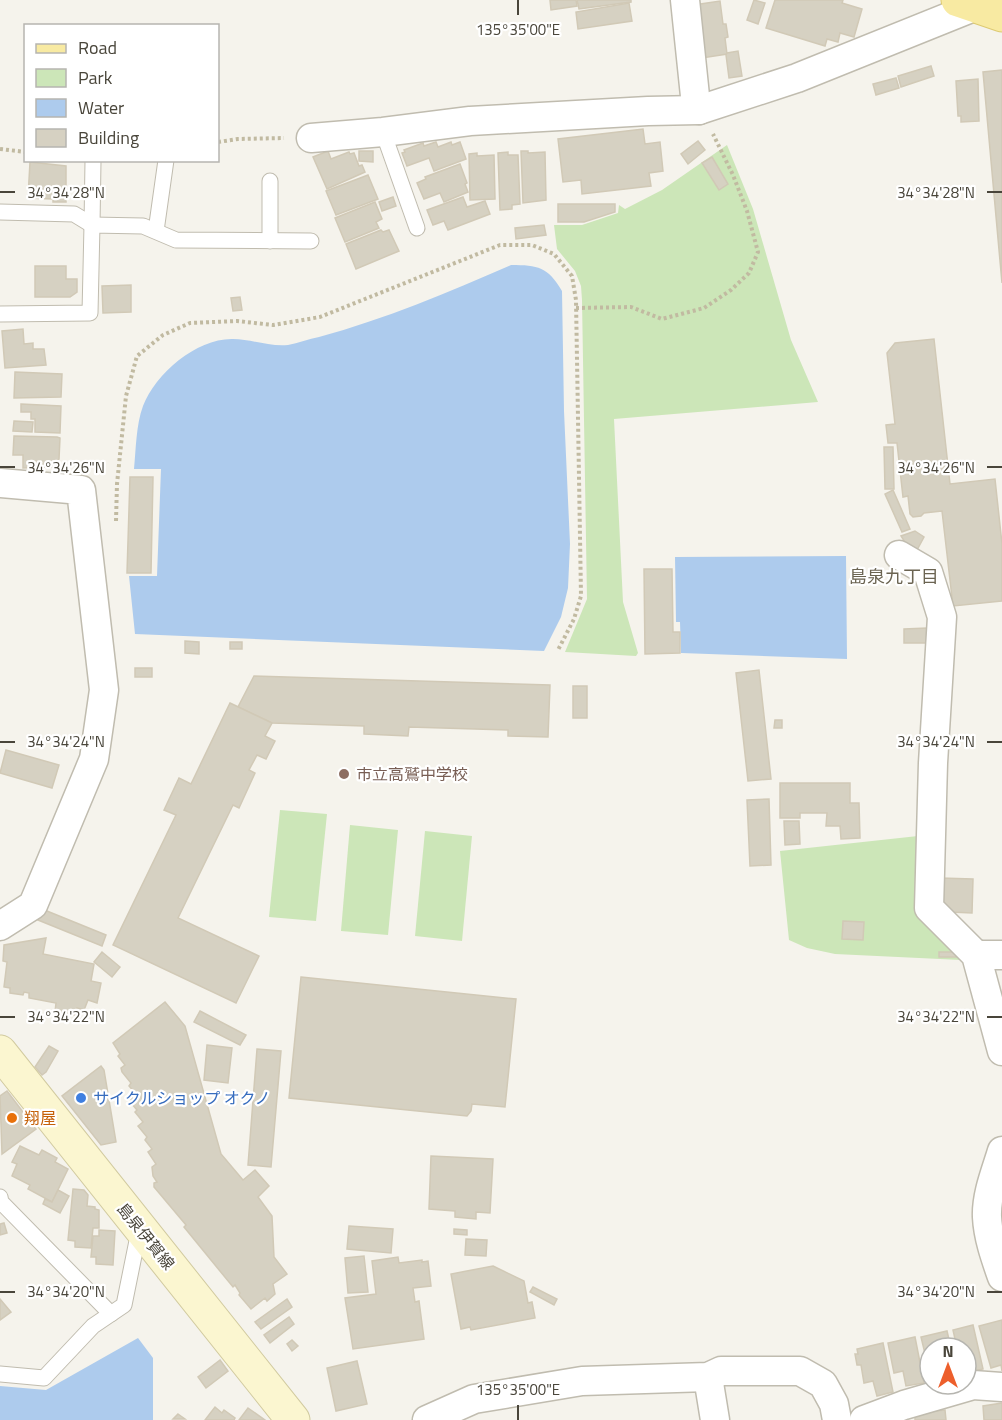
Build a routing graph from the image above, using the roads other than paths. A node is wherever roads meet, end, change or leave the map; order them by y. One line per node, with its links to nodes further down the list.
1 (685, 0): 3 (street)
2 (979, 7): 3 (street)
3 (699, 110): 4 (street)
4 (383, 132): 5 (street); 11 (lane)
5 (312, 138)
6 (93, 162): 10 (lane)
7 (166, 162): 12 (lane)
8 (270, 181): 13 (lane)
9 (0, 212): 10 (lane)
10 (92, 225): 12 (lane); 15 (lane)
11 (417, 228)
12 (156, 231): 13 (lane)
13 (270, 241): 14 (lane)
14 (312, 241)
15 (0, 314)
16 (0, 483): 18 (street)
17 (899, 555): 19 (street)
18 (0, 926)
19 (989, 955): 20 (street)
20 (1002, 1051)
21 (0, 1052): 25 (main road, 島泉伊賀線)
22 (1002, 1151): 24 (street)
23 (0, 1197): 27 (lane)
24 (995, 1206): 26 (street)
25 (140, 1228): 27 (lane); 32 (main road, 島泉伊賀線)
26 (1002, 1277)
27 (111, 1314): 28 (lane)
28 (0, 1374)
29 (708, 1377): 31 (street); 33 (street); 34 (street)
30 (1002, 1387): 35 (street)
31 (435, 1418)
32 (293, 1420)
33 (715, 1420)
34 (837, 1420)
35 (864, 1420)

